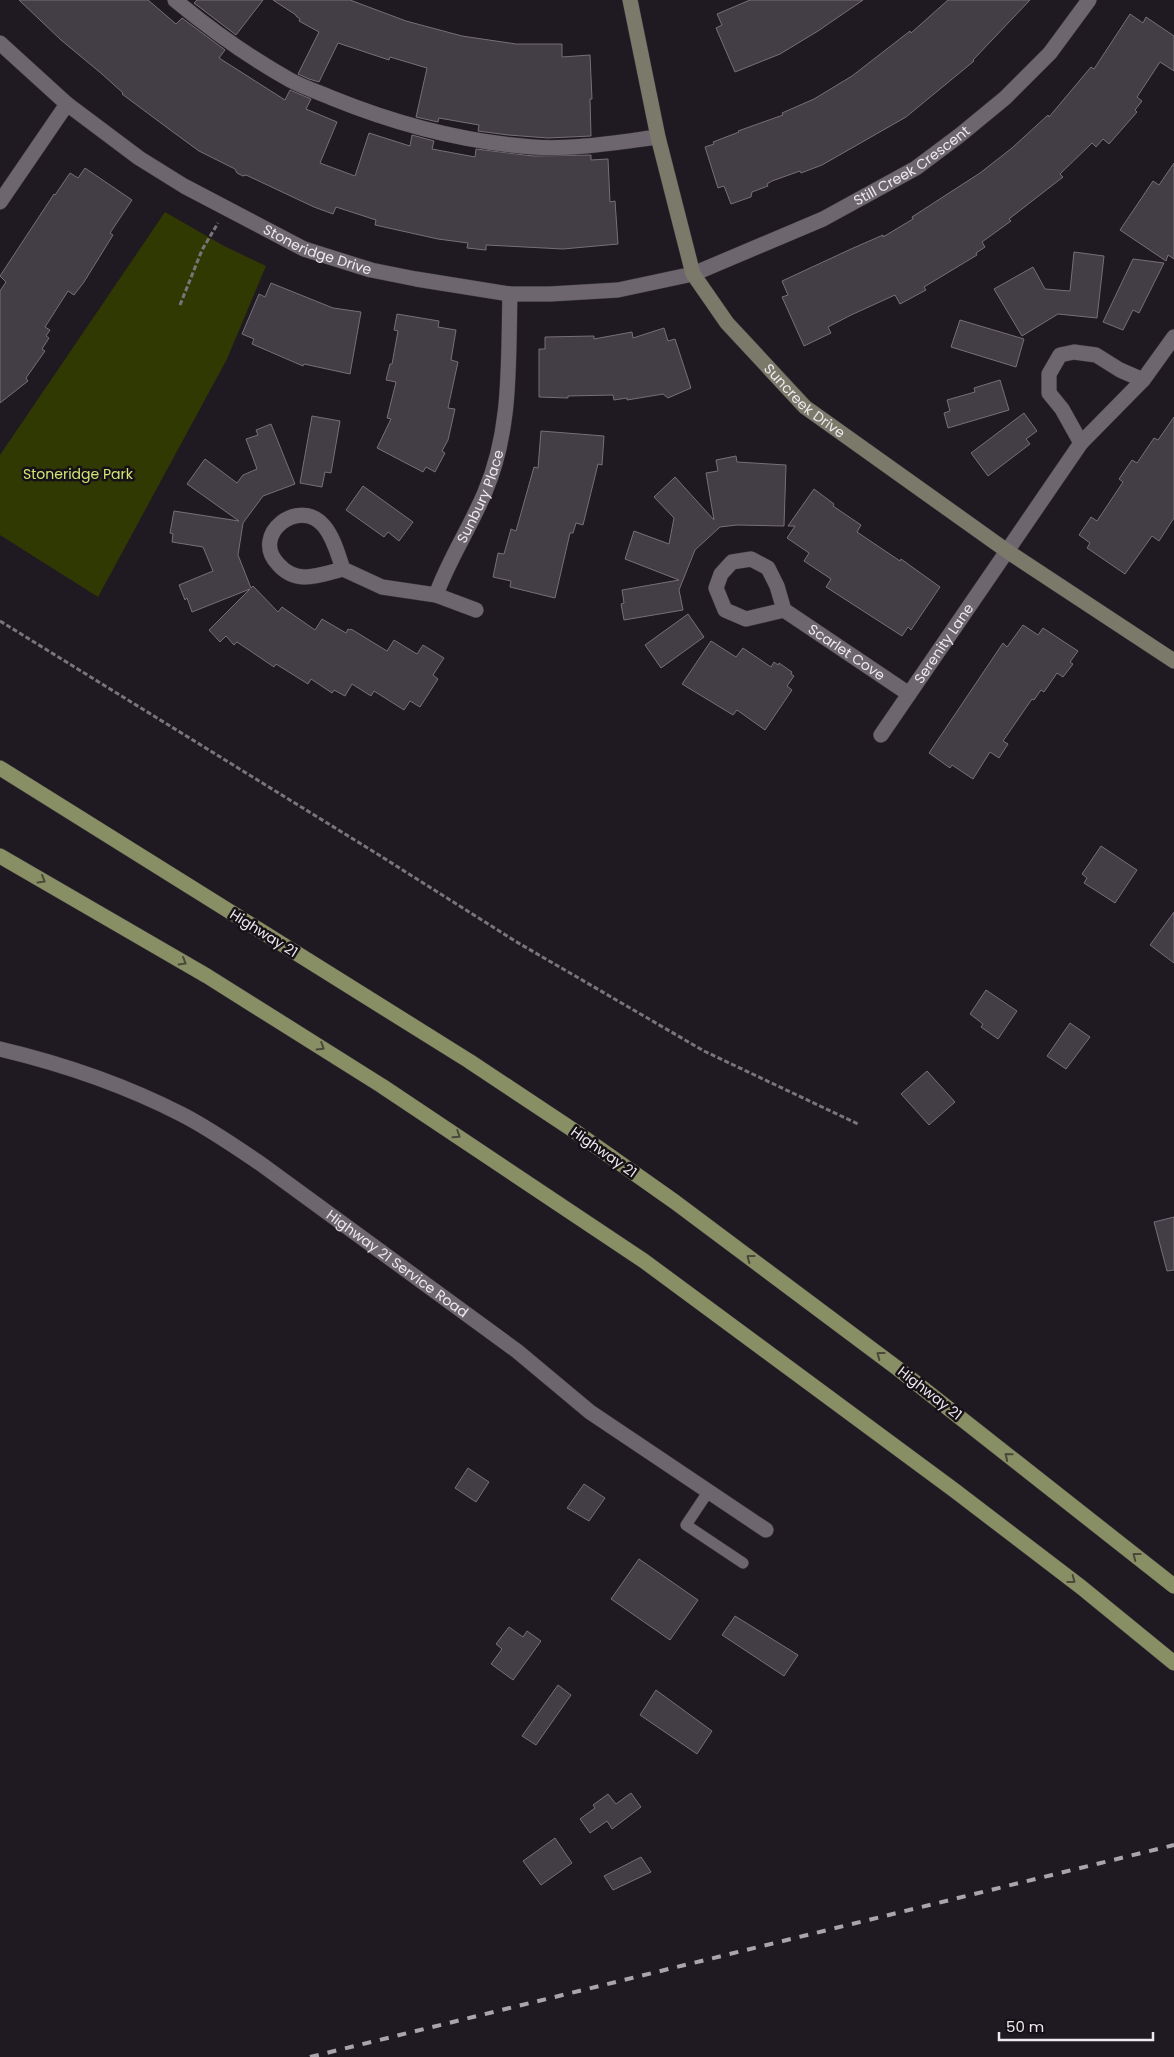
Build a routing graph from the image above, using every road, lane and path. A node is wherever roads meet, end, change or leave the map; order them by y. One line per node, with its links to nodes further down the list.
1 (175, 0): 6 (street)
2 (630, 0): 6 (street, Suncreek Drive)
3 (1089, 0): 9 (street, Still Creek Crescent)
4 (0, 43): 5 (street, Stoneridge Drive)
5 (68, 104): 7 (street); 10 (street, Stoneridge Drive)
6 (658, 137): 9 (street, Suncreek Drive)
7 (0, 202)
8 (218, 223): 11 (path)
9 (693, 274): 10 (street, Stoneridge Drive); 15 (street, Suncreek Drive)
10 (510, 294): 17 (street, Sunbury Place)
11 (180, 305)
12 (1174, 337): 13 (street)
13 (1143, 380): 14 (street); 14 (street)
14 (1081, 443): 15 (street)
15 (1007, 551): 21 (street, Suncreek Drive); 22 (street, Serenity Lane)
16 (343, 569): 16 (street); 17 (street)
17 (436, 595): 18 (street)
18 (476, 610)
19 (784, 610): 19 (street); 22 (street, Scarlet Cove)
20 (0, 621): 27 (path)
21 (1174, 660)
22 (909, 694): 23 (street, Serenity Lane)
23 (881, 735)
24 (0, 768): 31 (main road, Highway 21, one-way to 24)
25 (0, 856): 32 (main road, one-way to 32)
26 (0, 1049): 28 (street, Highway 21 Service Road)
27 (858, 1124)
28 (708, 1492): 29 (street, Highway 21 Service Road); 30 (lane)
29 (766, 1530)
30 (743, 1563)
31 (1174, 1586)
32 (1174, 1663)

